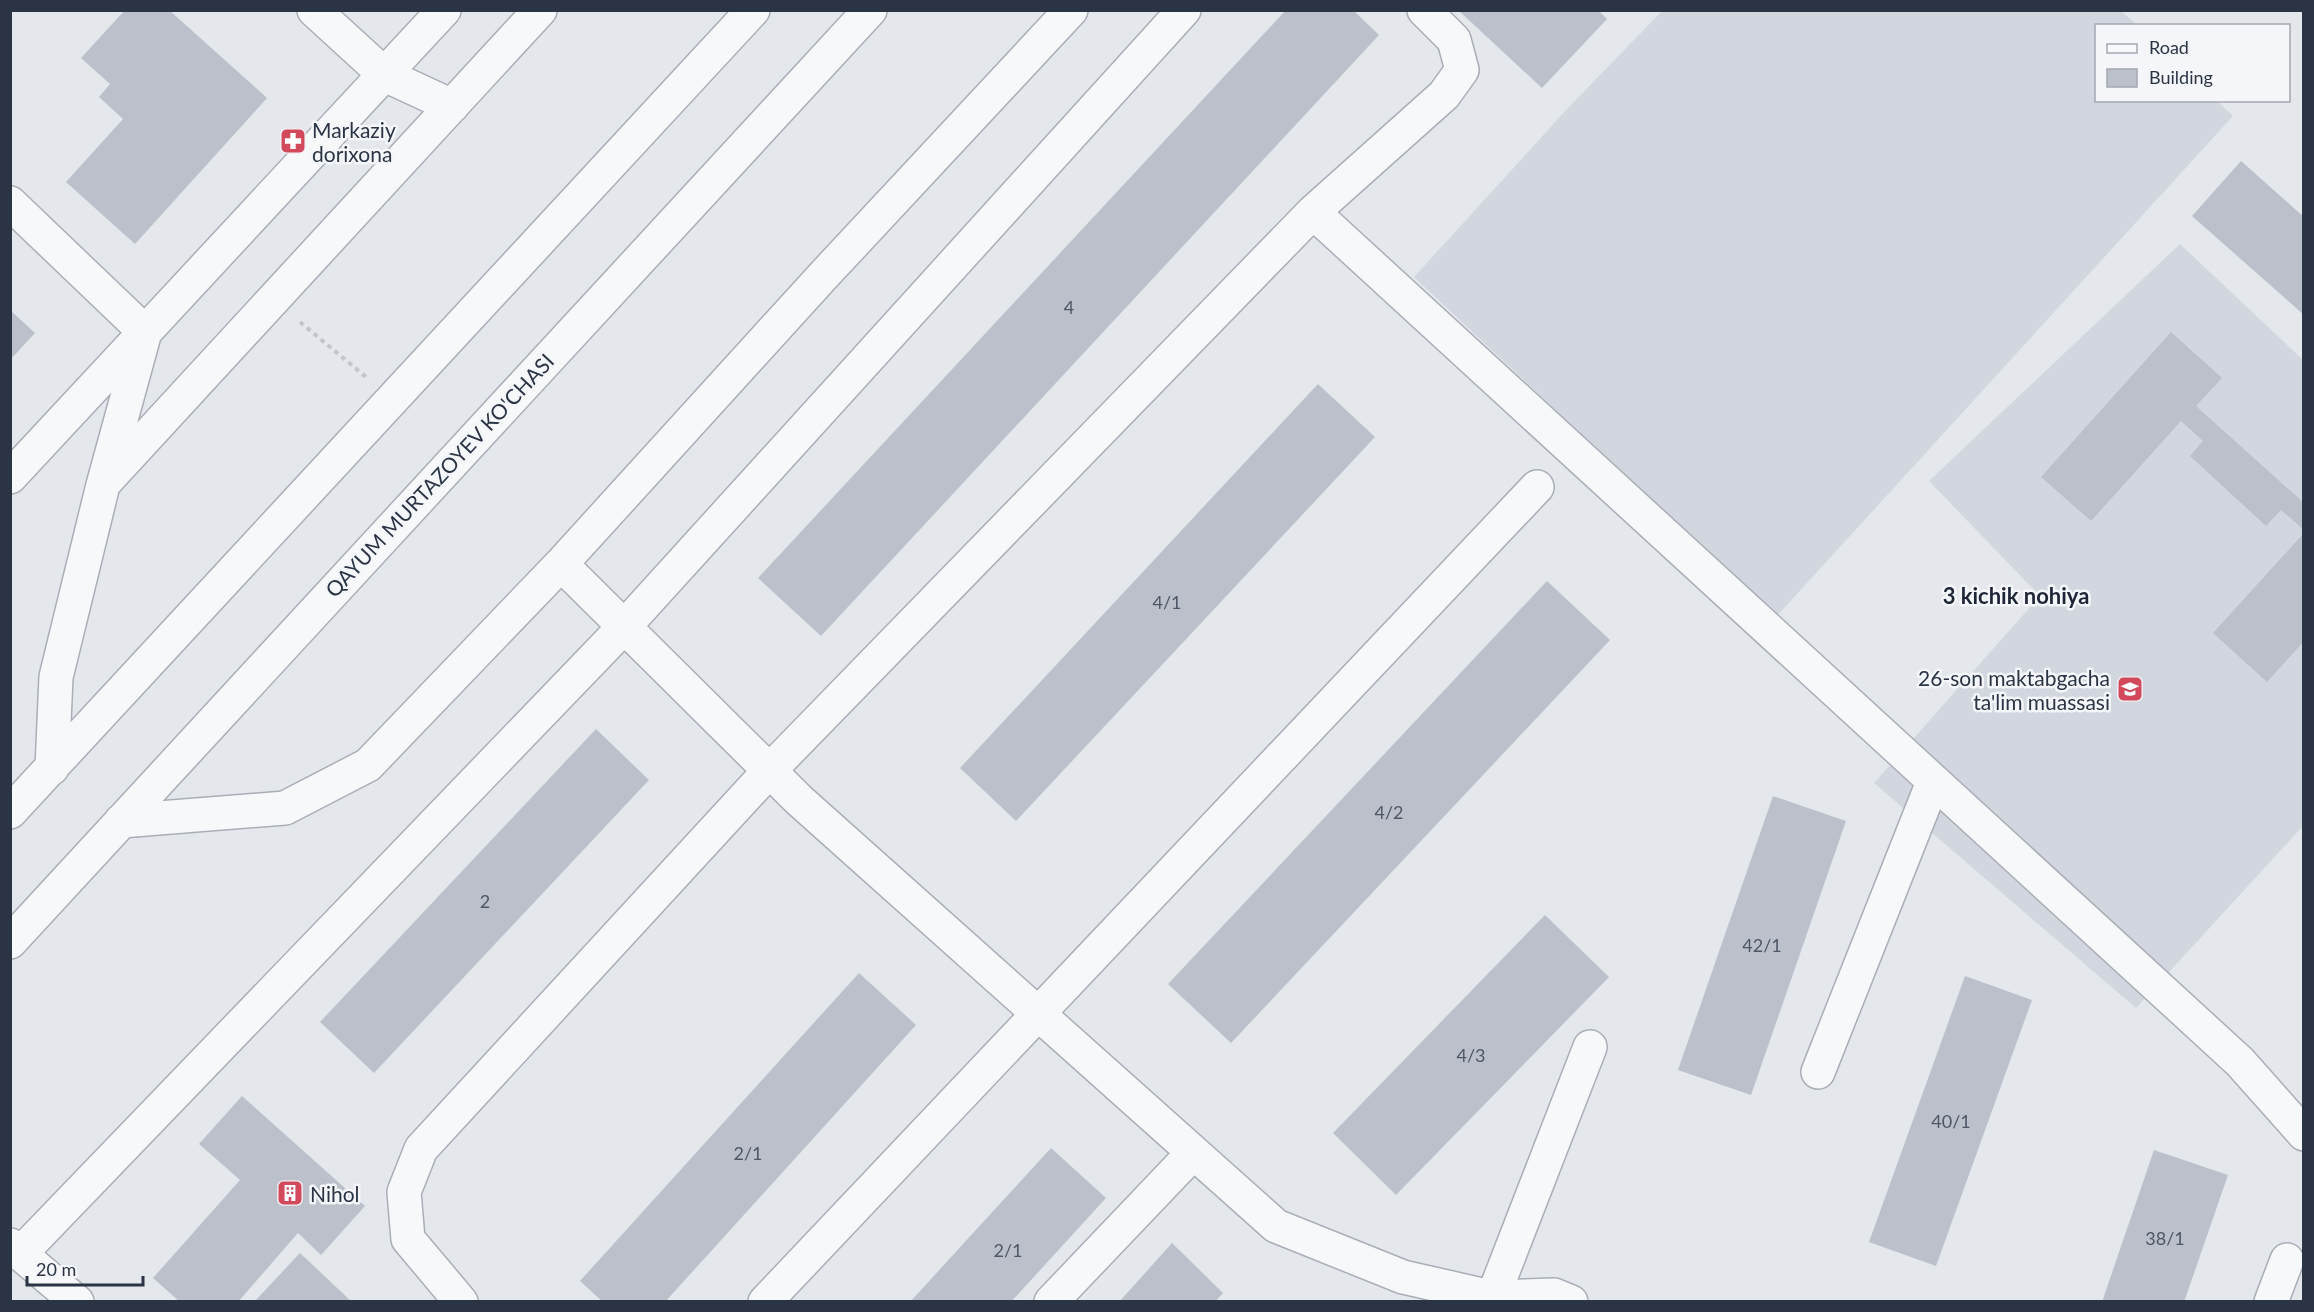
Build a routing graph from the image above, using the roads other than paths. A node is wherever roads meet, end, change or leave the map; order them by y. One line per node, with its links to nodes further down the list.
1 (314, 10): 9 (street)
2 (444, 10): 9 (street)
3 (540, 10): 10 (street)
4 (753, 10): 19 (street)
5 (870, 10): 23 (street, QAYUM MURTAZOYEV KO'CHASI)
6 (1071, 10): 17 (street)
7 (1184, 10): 18 (street)
8 (1424, 10): 12 (street)
9 (386, 75): 10 (street); 13 (street)
10 (452, 106): 15 (street)
11 (10, 203): 13 (street)
12 (1313, 212): 20 (street); 21 (street)
13 (145, 332): 14 (street); 15 (street)
14 (10, 477)
15 (103, 485): 19 (street)
16 (1538, 487): 25 (street)
17 (561, 564): 18 (street); 23 (street)
18 (624, 627): 20 (street); 30 (street)
19 (52, 768): 22 (street)
20 (770, 770): 25 (street); 34 (street)
21 (1933, 782): 27 (street); 28 (street)
22 (10, 812)
23 (121, 821): 24 (street, QAYUM MURTAZOYEV KO'CHASI)
24 (10, 942)
25 (1037, 1013): 29 (street); 35 (street)
26 (1590, 1047): 32 (street)
27 (1818, 1072)
28 (2304, 1134)
29 (1193, 1153): 32 (street); 36 (street)
30 (16, 1249): 33 (street)
31 (2287, 1260): 38 (street)
32 (1491, 1299): 37 (street)
33 (77, 1302)
34 (461, 1302)
35 (765, 1302)
36 (1051, 1302)
37 (1571, 1302)
38 (2271, 1302)

